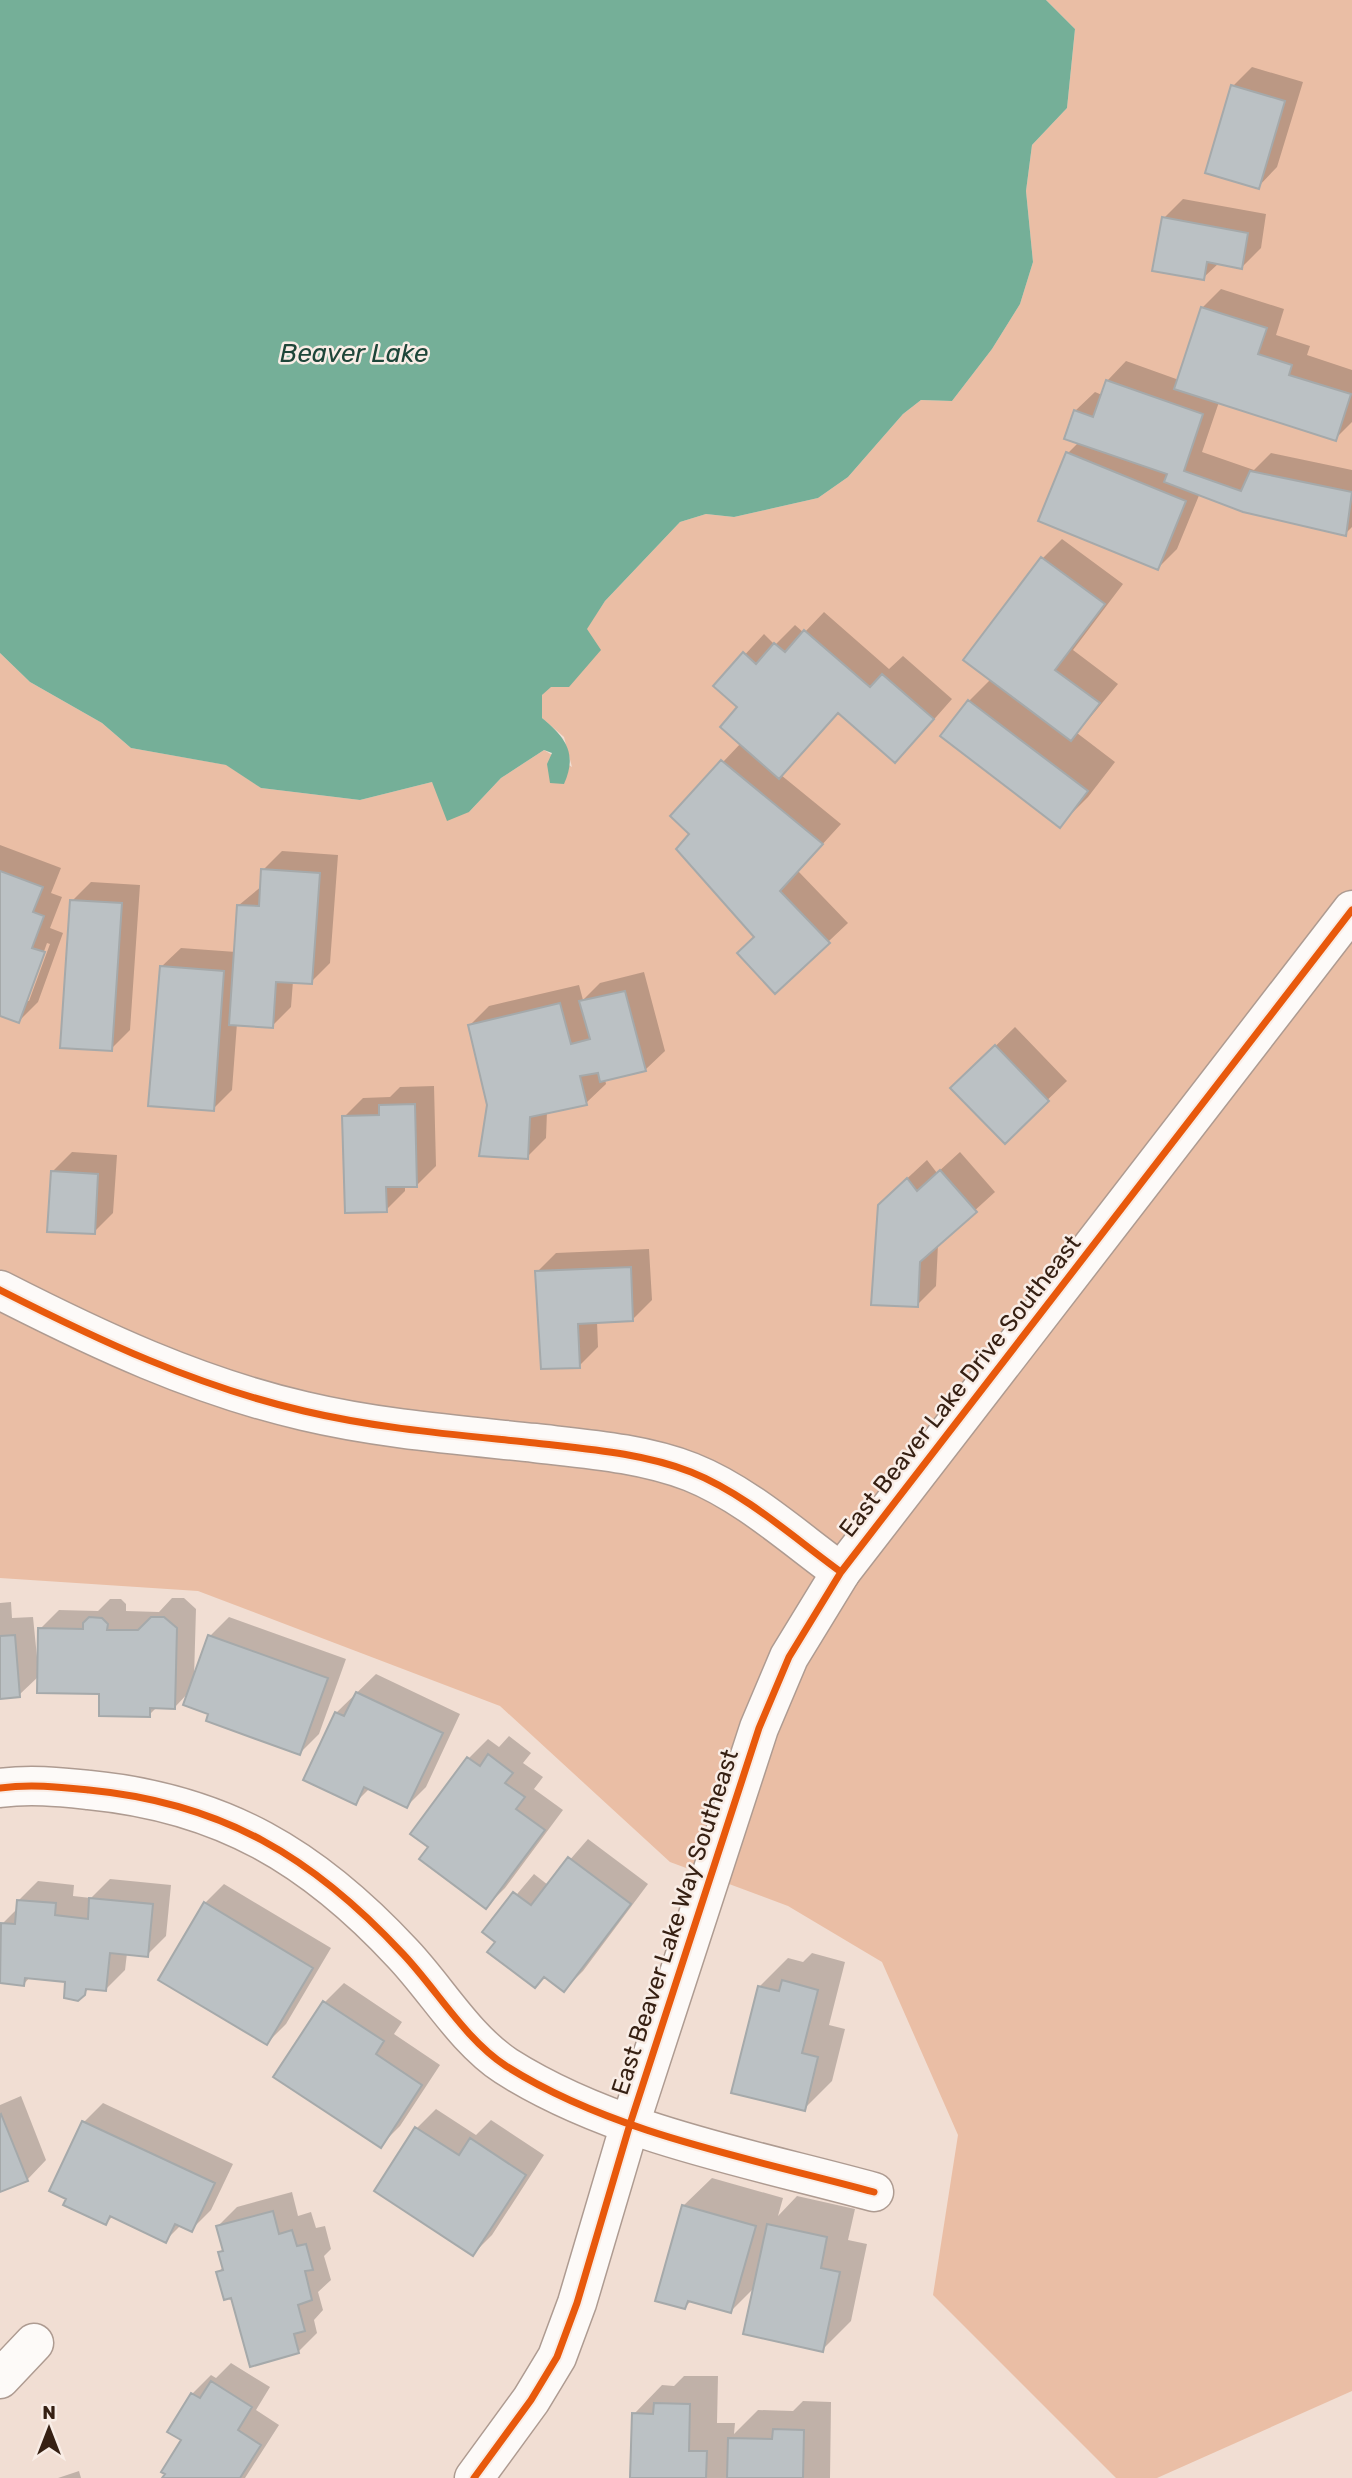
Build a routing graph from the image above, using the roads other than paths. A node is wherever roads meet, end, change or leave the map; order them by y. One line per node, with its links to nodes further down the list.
1 (1352, 910): 3 (street, East Beaver Lake Drive Southeast)
2 (0, 1290): 3 (street, East Beaver Lake Drive Southeast)
3 (841, 1572): 5 (street, East Beaver Lake Way Southeast)
4 (0, 1788): 5 (street)
5 (630, 2124): 6 (street); 9 (street, East Beaver Lake Way Southeast)
6 (874, 2192)
7 (34, 2343): 8 (street)
8 (0, 2379)
9 (474, 2478)

